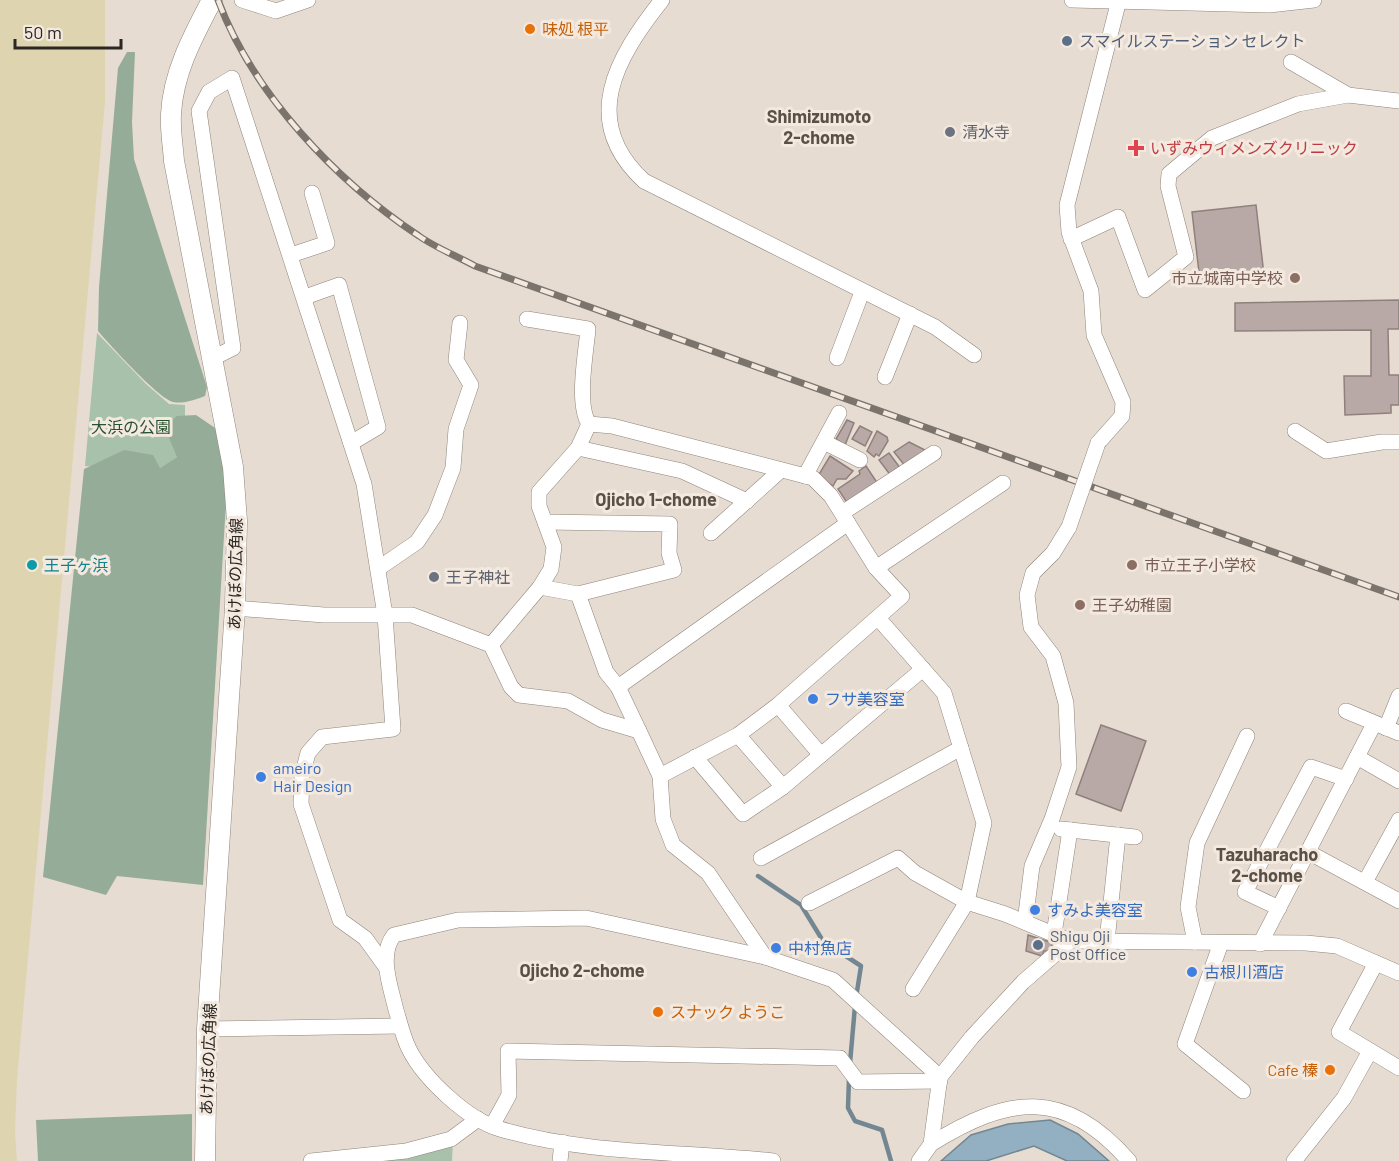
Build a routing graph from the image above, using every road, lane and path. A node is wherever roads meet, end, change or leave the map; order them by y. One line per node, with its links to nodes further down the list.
1 (212, 0): 20 (main road, あけぼの広角線)
2 (242, 0): 3 (street)
3 (308, 0)
4 (662, 0): 14 (street)
5 (1072, 0): 6 (street)
6 (1119, 0): 7 (street); 12 (street)
7 (1314, 0)
8 (1291, 62): 9 (street)
9 (1348, 95): 10 (street); 12 (street)
10 (1399, 101)
11 (312, 193): 13 (street)
12 (1071, 239): 65 (street, bridge)
13 (291, 255): 15 (street); 20 (street)
14 (862, 292): 16 (street); 21 (street)
15 (305, 297): 28 (street); 28 (street)
16 (909, 314): 19 (street); 22 (street)
17 (527, 319): 24 (street)
18 (460, 324): 39 (street)
19 (974, 355)
20 (213, 358): 43 (main road, あけぼの広角線)
21 (837, 358)
22 (885, 377)
23 (839, 413): 26 (street)
24 (589, 424): 29 (street); 32 (street)
25 (1295, 430): 27 (street)
26 (824, 441): 31 (street); 33 (street)
27 (1399, 442)
28 (351, 443): 39 (street)
29 (578, 448): 35 (street); 37 (street)
30 (934, 453): 36 (street)
31 (860, 460)
32 (781, 470): 33 (street); 35 (street)
33 (806, 476): 36 (street)
34 (1003, 483): 40 (street)
35 (747, 501): 38 (street)
36 (845, 518): 40 (street); 48 (street)
37 (546, 522): 41 (street); 42 (street)
38 (711, 533)
39 (379, 568): 44 (street)
40 (876, 568): 45 (street)
41 (540, 587): 42 (street); 46 (street)
42 (578, 594): 48 (street)
43 (235, 608): 44 (street); 89 (main road, あけぼの広角線)
44 (385, 615): 46 (street); 85 (street)
45 (878, 618): 47 (street); 50 (street)
46 (491, 645): 53 (street)
47 (923, 669): 56 (street); 57 (street)
48 (618, 687): 53 (street)
49 (1399, 696): 52 (street)
50 (778, 705): 54 (street); 57 (street)
51 (1346, 711): 52 (street)
52 (1386, 728): 58 (street)
53 (639, 731): 60 (street)
54 (738, 735): 59 (street); 63 (street)
55 (1247, 735): 80 (street)
56 (961, 748): 70 (street); 73 (street)
57 (821, 755): 63 (street)
58 (1357, 757): 61 (street); 62 (street)
59 (695, 758): 60 (street); 63 (street)
60 (660, 776): 83 (street)
61 (1346, 779): 69 (street); 75 (street)
62 (1399, 781)
63 (783, 787)
64 (1399, 820): 71 (street)
65 (1048, 827): 66 (street); 76 (street)
66 (1070, 830): 67 (street); 77 (street)
67 (1118, 835): 68 (street); 79 (street)
68 (1136, 837)
69 (1308, 852): 71 (street); 75 (street)
70 (761, 858)
71 (1365, 882): 72 (street)
72 (1399, 901)
73 (967, 902): 74 (street); 76 (street); 87 (street)
74 (809, 903)
75 (1279, 908): 82 (street)
76 (1025, 922): 77 (street)
77 (1054, 934): 78 (street)
78 (1070, 940): 79 (street); 92 (street)
79 (1107, 941): 80 (street)
80 (1195, 942): 81 (street)
81 (1221, 943): 82 (street); 93 (street)
82 (1260, 944): 84 (street)
83 (765, 957): 85 (street); 92 (street)
84 (1376, 963): 86 (street); 90 (street)
85 (386, 967): 88 (street)
86 (1398, 969)
87 (913, 989)
88 (400, 1026): 89 (street); 94 (street)
89 (207, 1029): 97 (main road, あけぼの広角線)
90 (1370, 1051): 91 (street); 103 (street)
91 (1399, 1068)
92 (940, 1079): 94 (street); 96 (street)
93 (1243, 1091)
94 (485, 1122): 95 (street); 98 (street)
95 (562, 1142): 99 (street); 100 (street)
96 (931, 1144): 101 (street); 102 (street)
97 (205, 1161)
98 (311, 1161)
99 (560, 1161)
100 (773, 1161)
101 (920, 1161)
102 (1130, 1161)
103 (1294, 1161)

